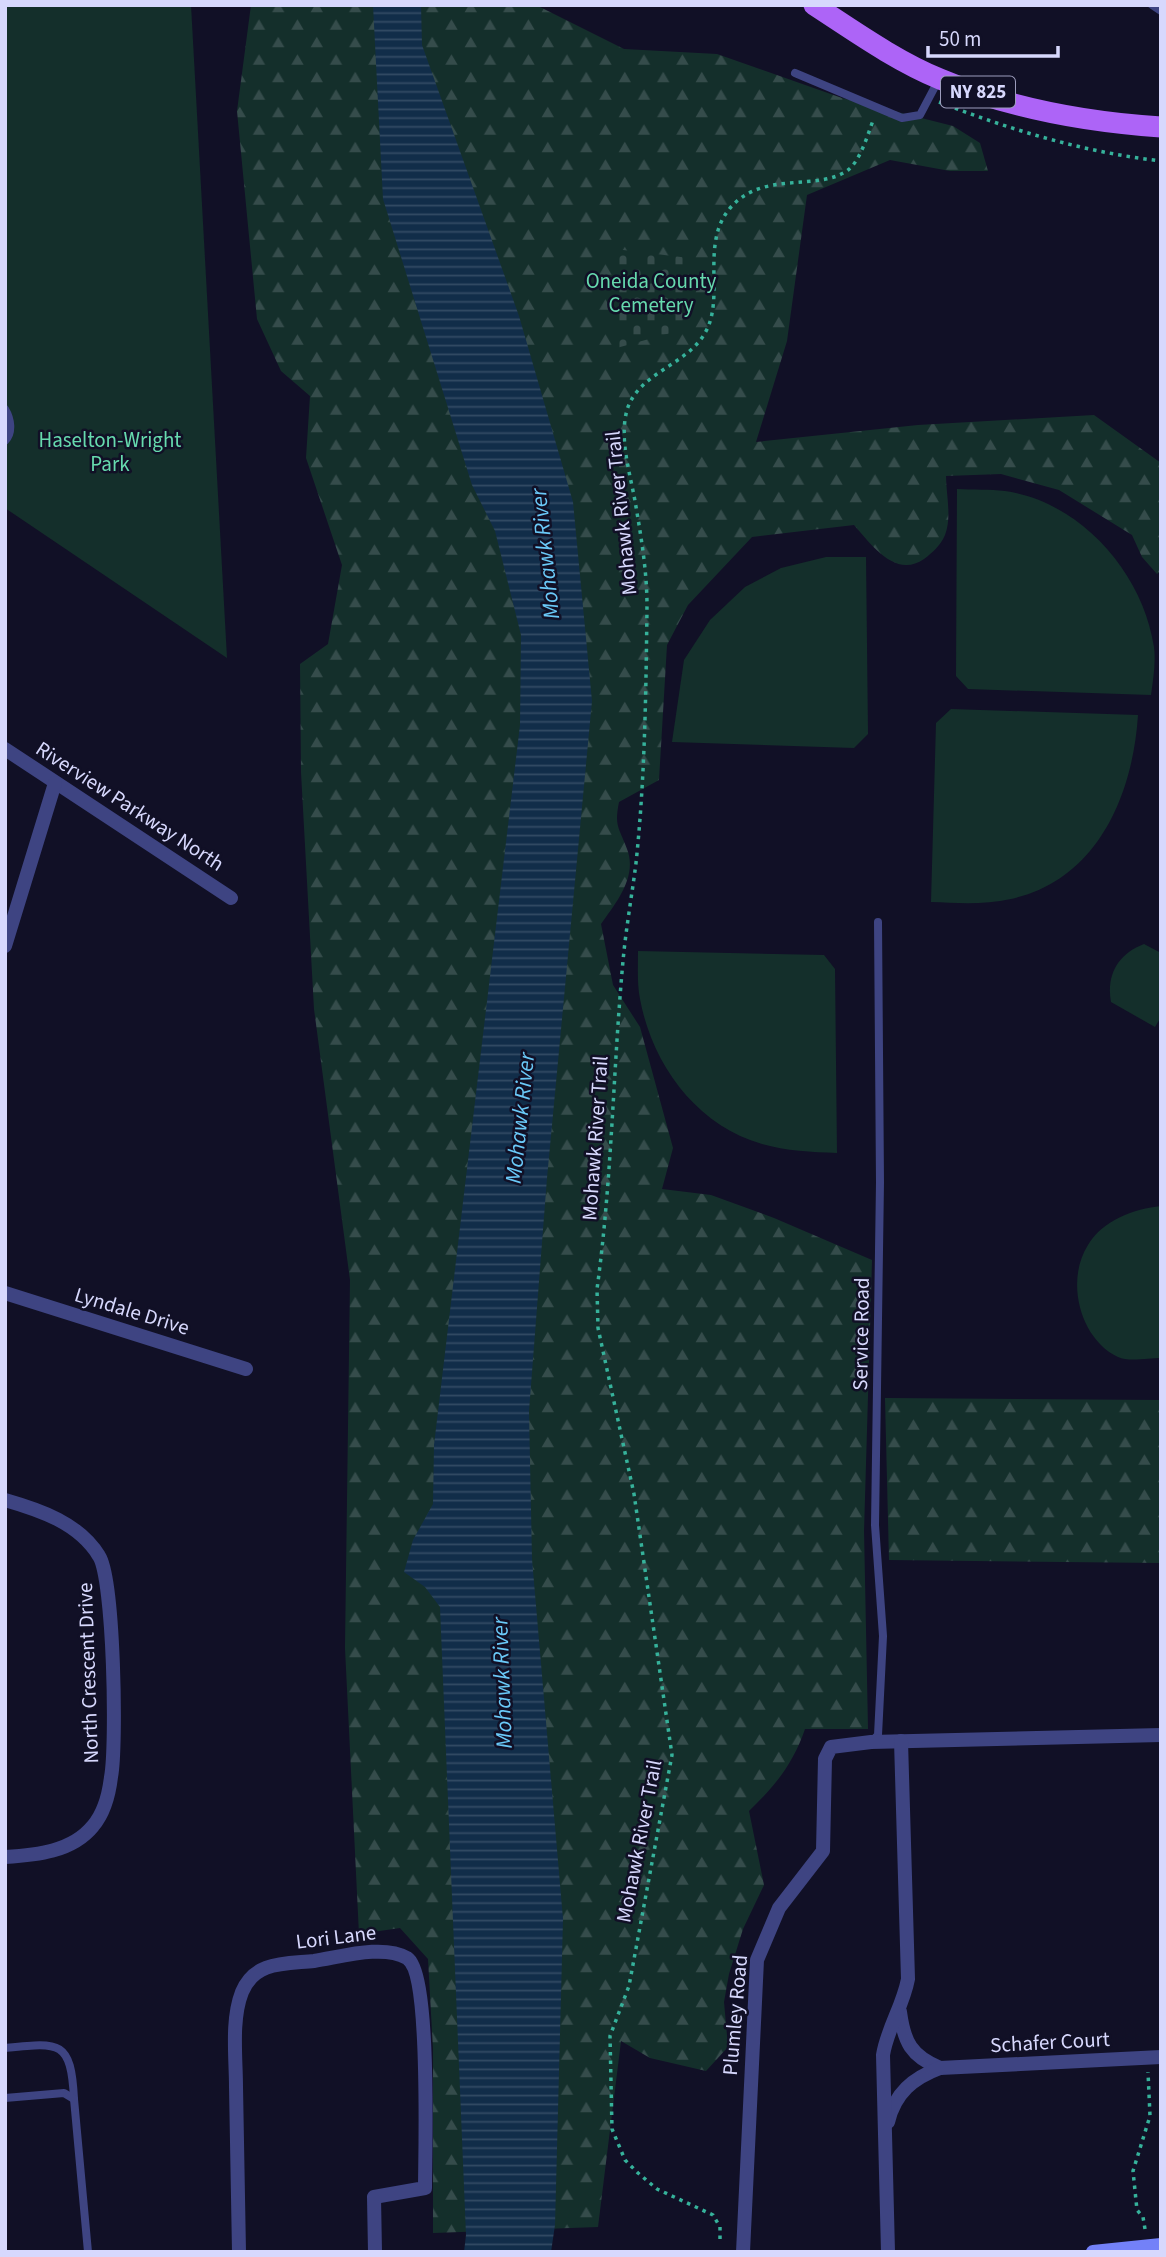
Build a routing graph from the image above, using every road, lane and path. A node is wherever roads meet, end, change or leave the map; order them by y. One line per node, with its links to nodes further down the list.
1 (814, 5): 5 (main road, NY 825)
2 (1152, 5): 3 (lane)
3 (1161, 11)
4 (795, 73): 6 (lane)
5 (939, 79): 6 (lane); 7 (main road, NY 825)
6 (877, 109): 30 (path, Mohawk River Trail)
7 (1161, 127)
8 (5, 409): 9 (lane)
9 (5, 441)
10 (5, 749): 11 (street, Riverview Parkway North)
11 (55, 783): 12 (street, Riverview Parkway North); 14 (street)
12 (231, 898)
13 (878, 922): 20 (lane, Service Road)
14 (5, 946)
15 (5, 1293): 16 (street, Lyndale Drive)
16 (246, 1368)
17 (5, 1500): 21 (street, North Crescent Drive)
18 (1161, 1735): 19 (street, Plumley Road)
19 (901, 1741): 20 (street, Plumley Road); 22 (street)
20 (871, 1742): 35 (street, Plumley Road)
21 (5, 1857)
22 (900, 2011): 25 (street); 28 (street)
23 (5, 2048): 27 (lane)
24 (1156, 2062): 25 (street, Schafer Court); 29 (path)
25 (940, 2068): 28 (street, Schafer Court)
26 (5, 2098): 27 (lane)
27 (74, 2099): 32 (lane)
28 (885, 2133): 36 (street)
29 (1145, 2229)
30 (720, 2239)
31 (1161, 2245): 37 (street)
32 (88, 2252)
33 (239, 2252): 34 (street, Lori Lane)
34 (375, 2252)
35 (743, 2252)
36 (888, 2252)
37 (1093, 2252)

